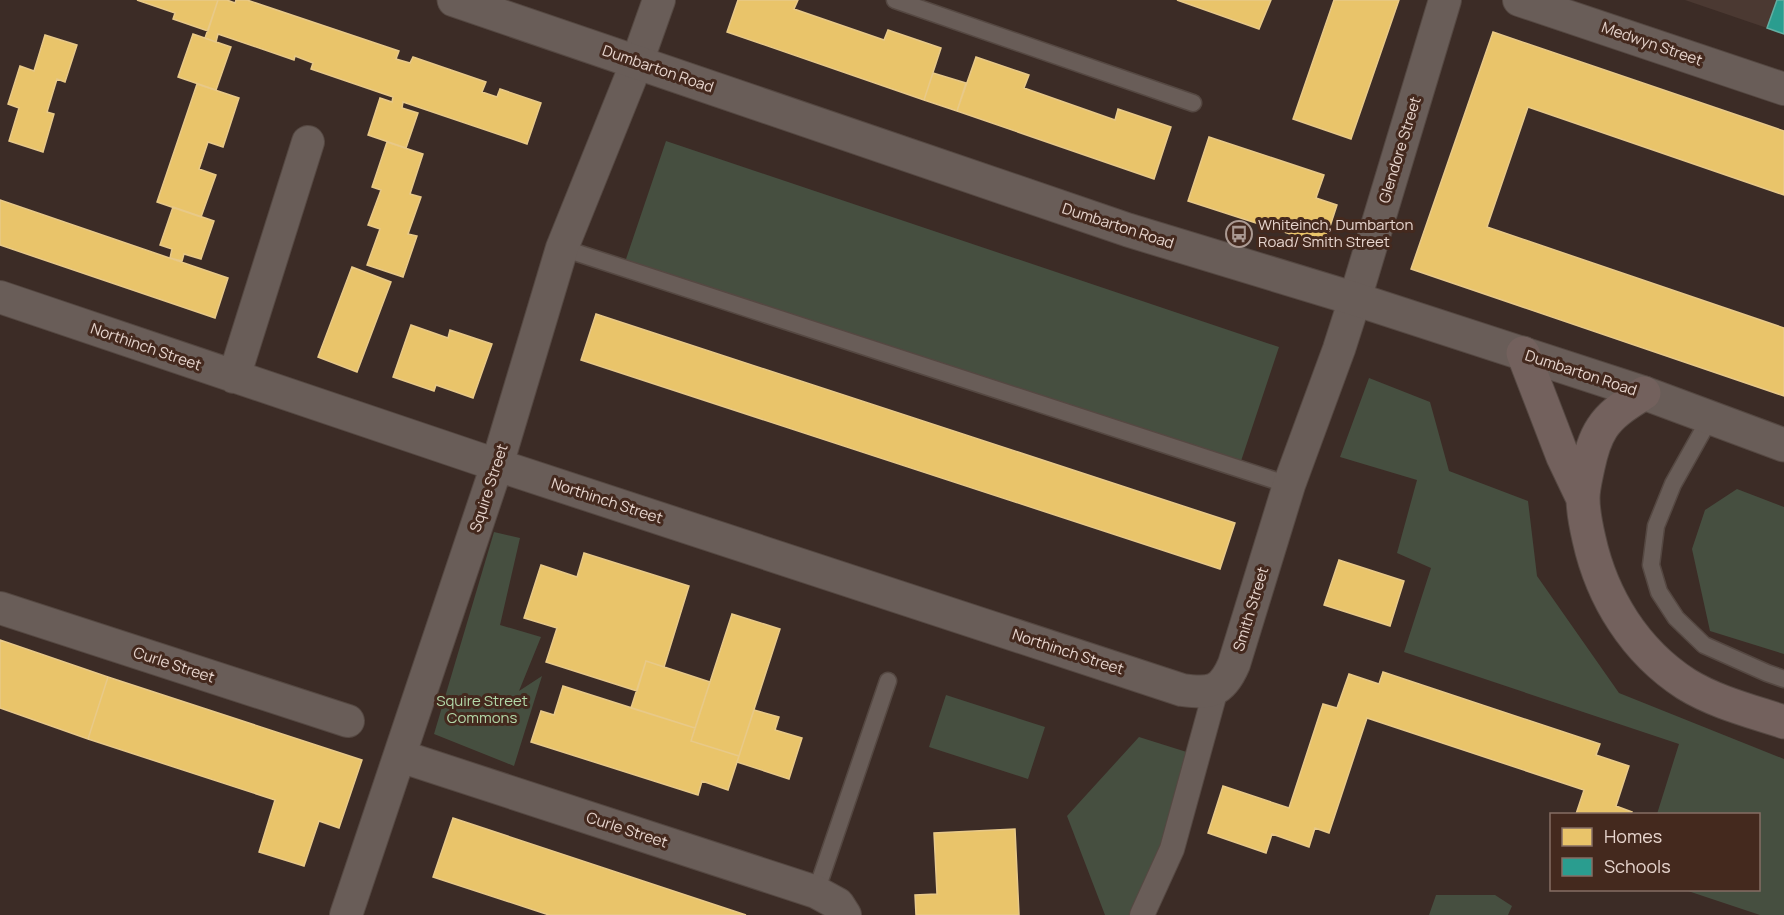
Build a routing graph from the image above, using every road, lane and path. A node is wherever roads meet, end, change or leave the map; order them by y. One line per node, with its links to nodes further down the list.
1 (454, 0): 6 (street, Dumbarton Road)
2 (659, 0): 6 (street, Squire Street)
3 (896, 0): 8 (lane)
4 (1445, 0): 12 (street, Glendore Street)
5 (1519, 0): 7 (street, Medwyn Street)
6 (637, 62): 10 (street, Squire Street); 12 (street, Dumbarton Road)
7 (1784, 89)
8 (1193, 103)
9 (308, 142): 14 (street)
10 (562, 248): 18 (street, Squire Street); 19 (lane)
11 (0, 297): 14 (street, Northinch Street)
12 (1355, 299): 13 (street, Dumbarton Road); 19 (street, Smith Street)
13 (1523, 353): 15 (street, Dumbarton Road); 20 (main road)
14 (234, 377): 18 (street, Northinch Street)
15 (1644, 393): 16 (street, Dumbarton Road); 20 (main road)
16 (1710, 418): 17 (street, Dumbarton Road); 22 (lane)
17 (1784, 445)
18 (497, 465): 24 (street, Northinch Street); 27 (street, Squire Street)
19 (1289, 485): 24 (street, Smith Street)
20 (1583, 499): 26 (main road)
21 (0, 608): 25 (street, Curle Street)
22 (1784, 679)
23 (888, 681): 28 (lane)
24 (1216, 689): 31 (street, Smith Street)
25 (348, 721)
26 (1784, 722)
27 (400, 756): 28 (street, Curle Street); 29 (street, Squire Street)
28 (816, 892): 30 (street, Curle Street)
29 (346, 915)
30 (845, 915)
31 (1142, 915)

